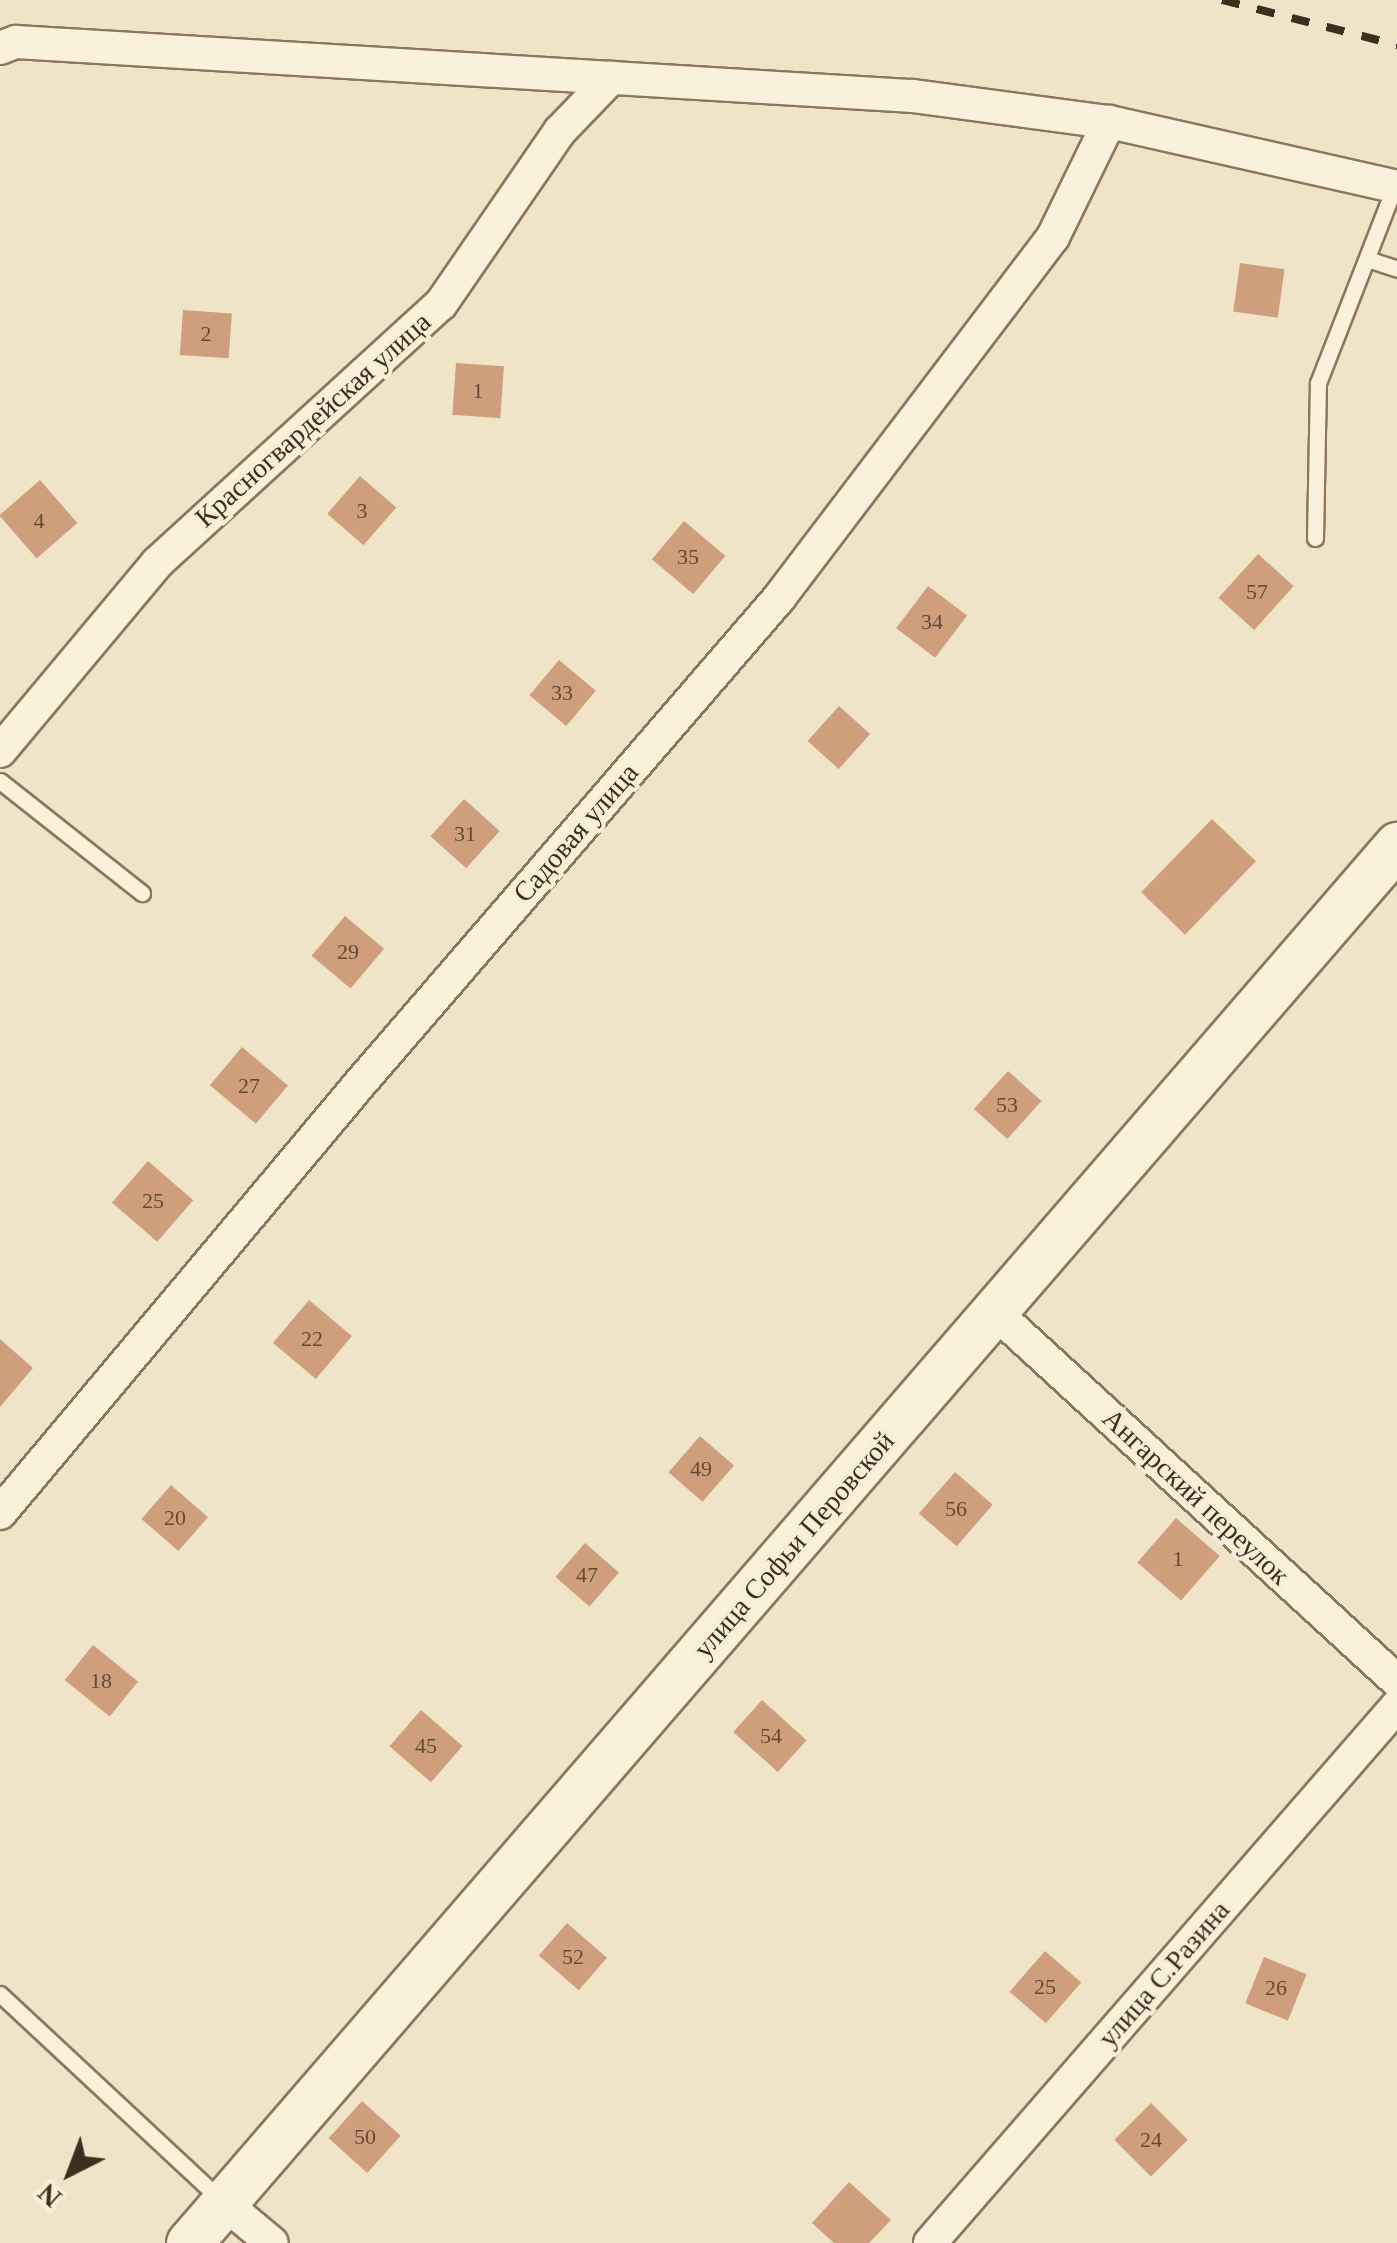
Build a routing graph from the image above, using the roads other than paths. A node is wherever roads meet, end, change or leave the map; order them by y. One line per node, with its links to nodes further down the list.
1 (0, 48): 2 (street)
2 (611, 78): 3 (street); 8 (street, Красногвардейская улица)
3 (1109, 122): 4 (street); 13 (street, Садовая улица)
4 (1396, 186): 5 (lane)
5 (1367, 259): 6 (lane); 7 (lane)
6 (1397, 270)
7 (1315, 538)
8 (0, 750)
9 (0, 781): 11 (lane)
10 (1397, 845): 12 (main road, улица Софьи Перовской)
11 (142, 893)
12 (996, 1313): 14 (street, Ангарский переулок); 17 (main road, улица Софьи Перовской)
13 (0, 1513)
14 (1397, 1681)
15 (1397, 1706): 20 (street, улица С.Разина)
16 (0, 1994): 17 (lane)
17 (224, 2203): 18 (main road, улица Софьи Перовской); 19 (street)
18 (189, 2243)
19 (272, 2243)
20 (930, 2243)

